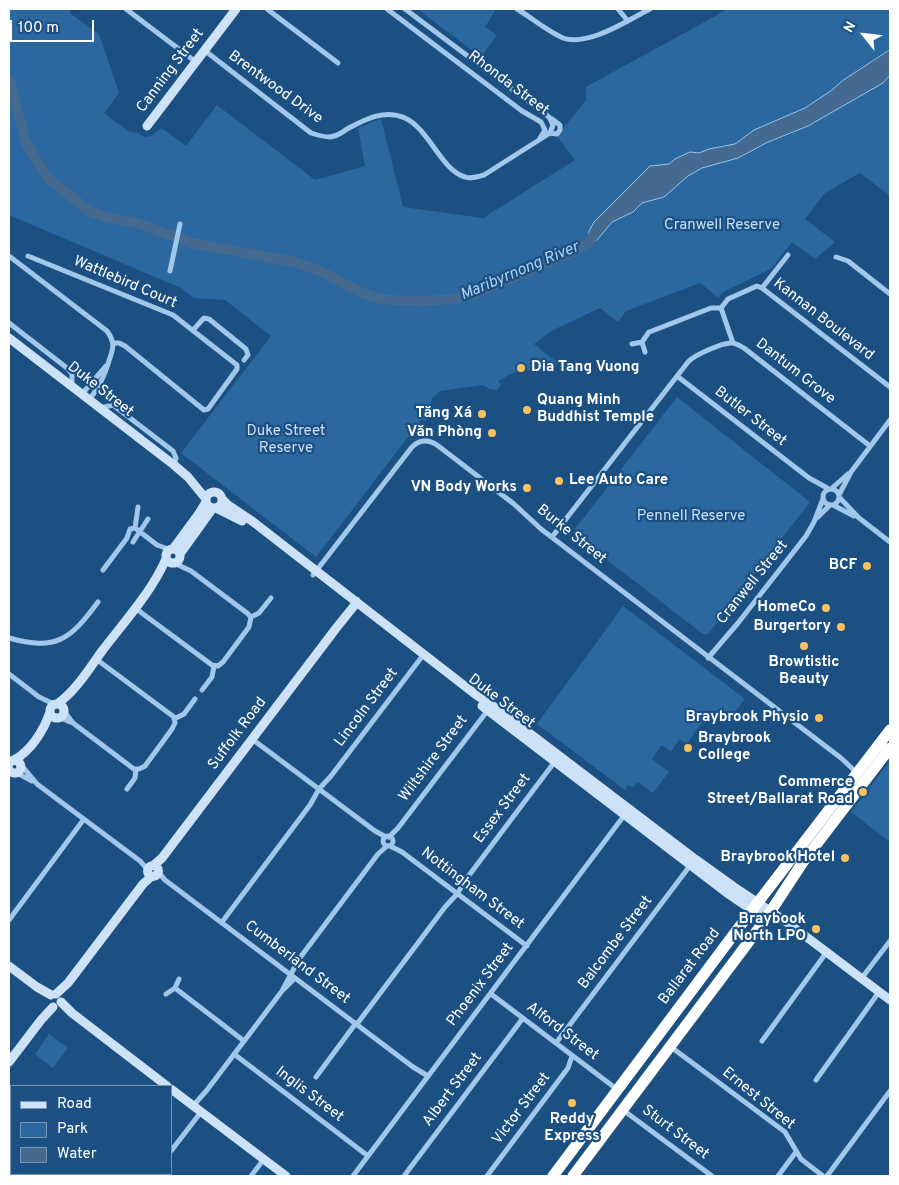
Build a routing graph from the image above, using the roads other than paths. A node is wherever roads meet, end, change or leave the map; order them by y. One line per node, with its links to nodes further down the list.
1 (126, 9): 11 (street)
2 (236, 9): 10 (street, Canning Street)
3 (267, 9): 12 (street)
4 (386, 9): 14 (street, Rhonda Street)
5 (405, 9): 14 (street, Rhonda Street)
6 (517, 9): 9 (street)
7 (618, 9): 9 (street)
8 (650, 9): 9 (street)
9 (627, 20)
10 (204, 50): 11 (street, Canning Street); 14 (street, Brentwood Drive)
11 (196, 62): 13 (street, Canning Street)
12 (338, 63)
13 (147, 126)
14 (534, 143)
15 (180, 224): 20 (street)
16 (788, 254): 21 (street)
17 (9, 256): 28 (street)
18 (28, 256): 25 (street, Wattlebird Court)
19 (836, 257): 22 (street)
20 (170, 271)
21 (762, 288): 23 (street, Kannan Boulevard); 36 (street, Kannan Boulevard)
22 (890, 294)
23 (721, 308): 27 (street); 29 (street)
24 (9, 323): 35 (street)
25 (193, 330): 28 (street, Wattlebird Court); 32 (street)
26 (9, 338): 35 (street, Duke Street)
27 (642, 342): 30 (street); 31 (street)
28 (113, 343): 33 (street)
29 (733, 343): 34 (street, Dantum Grove); 39 (street, Dantum Grove)
30 (632, 344)
31 (645, 352)
32 (244, 360)
33 (108, 364): 37 (street); 37 (street)
34 (677, 376): 42 (street, Butler Street); 56 (street, Dantum Grove)
35 (72, 387): 37 (street, Duke Street)
36 (890, 387)
37 (85, 397): 40 (street, Duke Street)
38 (890, 420): 39 (street)
39 (870, 446): 41 (street)
40 (174, 465): 44 (street, Duke Street); 48 (street, Duke Street)
41 (850, 472): 43 (street); 45 (street)
42 (808, 478): 43 (street, Butler Street); 46 (street, Butler Street)
43 (830, 489): 45 (street); 46 (street)
44 (213, 492): 47 (street); 48 (street)
45 (839, 496): 49 (street); 51 (street)
46 (823, 497): 49 (street); 53 (street, Cranwell Street)
47 (222, 499): 48 (street); 61 (street, Duke Street)
48 (210, 504): 59 (street); 61 (street, Duke Street)
49 (831, 505): 51 (street); 53 (street, Cranwell Street)
50 (138, 507): 54 (street)
51 (859, 518): 58 (street)
52 (148, 519): 55 (street)
53 (814, 522): 69 (street, Cranwell Street)
54 (135, 528): 55 (street); 60 (street)
55 (140, 532): 57 (street); 59 (street)
56 (552, 537): 61 (street, Burke Street); 69 (street, Burke Street)
57 (133, 542)
58 (890, 542)
59 (173, 557): 65 (street); 66 (street)
60 (103, 570)
61 (315, 573): 64 (street, Duke Street)
62 (272, 598): 66 (street)
63 (98, 602): 67 (street)
64 (354, 604): 68 (street, Duke Street); 79 (street, Suffolk Road)
65 (135, 608): 70 (street); 71 (street)
66 (251, 617): 71 (street)
67 (9, 638)
68 (422, 656): 75 (street, Duke Street); 87 (street, Lincoln Street)
69 (708, 658): 82 (street, Burke Street)
70 (96, 659): 76 (street); 77 (street)
71 (214, 666): 73 (street)
72 (9, 674): 76 (street)
73 (202, 690)
74 (195, 699): 77 (street)
75 (489, 707): 81 (street, Duke Street); 90 (street, Wiltshire Street)
76 (57, 711): 83 (street); 84 (street)
77 (174, 719): 84 (street)
78 (890, 730): 85 (highway, Ballarat Road)
79 (252, 739): 87 (street, Nottingham Street); 92 (street, Suffolk Road)
80 (890, 750): 85 (highway, Ballarat Road)
81 (557, 758): 88 (street, Duke Street); 93 (street, Essex Street)
82 (841, 758): 85 (street, Burke Street); 85 (street, Burke Street)
83 (14, 767): 89 (street, Cumberland Street)
84 (136, 769): 86 (street)
85 (862, 772): 94 (highway, Ballarat Road); 95 (highway, Ballarat Road)
86 (127, 789)
87 (321, 791): 90 (street, Nottingham Street); 97 (street, Lincoln Street)
88 (627, 812): 91 (street, Duke Street); 99 (street, Phoenix Street)
89 (84, 819): 92 (street, Cumberland Street); 96 (street)
90 (388, 841): 93 (street, Nottingham Street); 102 (street, Wiltshire Street)
91 (693, 862): 94 (street, Duke Street); 115 (street, Balcombe Street)
92 (153, 871): 97 (street, Cumberland Street); 110 (street, Suffolk Road)
93 (456, 892): 99 (street, Nottingham Street); 112 (street, Essex Street)
94 (755, 906): 95 (street, Duke Street); 125 (highway, Ballarat Road)
95 (771, 912): 100 (street, Duke Street); 116 (highway, Ballarat Road)
96 (9, 920)
97 (222, 922): 102 (street, Cumberland Street)
98 (890, 940): 104 (street)
99 (527, 946): 108 (street, Phoenix Street)
100 (826, 953): 104 (street, Duke Street); 114 (street)
101 (9, 966): 110 (street)
102 (291, 975): 112 (street, Cumberland Street); 113 (street, Wiltshire Street)
103 (179, 979): 105 (street)
104 (861, 979): 106 (street, Duke Street)
105 (176, 988): 107 (street); 113 (street)
106 (879, 992): 109 (street, Duke Street); 122 (street)
107 (166, 994)
108 (491, 994): 111 (street, Alford Street); 121 (street, Phoenix Street)
109 (890, 1000)
110 (55, 1001): 119 (street, Suffolk Road); 123 (street)
111 (523, 1018): 115 (street, Alford Street); 136 (street, Albert Street)
112 (356, 1024): 120 (street, Essex Street); 121 (street, Cumberland Street)
113 (244, 1041): 117 (street, Wiltshire Street)
114 (762, 1041)
115 (556, 1043): 118 (street, Alford Street)
116 (670, 1047): 128 (highway, Ballarat Road); 130 (street, Ernest Street)
117 (234, 1054): 127 (street, Wiltshire Street); 131 (street, Inglis Street)
118 (572, 1056): 125 (street, Alford Street); 137 (street, Victor Street)
119 (9, 1062)
120 (316, 1077)
121 (427, 1078): 131 (street, Phoenix Street)
122 (816, 1080)
123 (166, 1085)
124 (172, 1090): 127 (street)
125 (618, 1090): 138 (highway, Ballarat Road)
126 (890, 1091): 142 (street)
127 (197, 1108): 129 (street, Wiltshire Street); 132 (street)
128 (622, 1110): 139 (highway, Ballarat Road); 140 (street, Sturt Street)
129 (172, 1149)
130 (796, 1152): 141 (street); 142 (street, Ernest Street)
131 (368, 1156): 135 (street, Phoenix Street)
132 (264, 1160): 133 (street); 134 (street)
133 (251, 1176)
134 (286, 1176)
135 (353, 1176)
136 (404, 1176)
137 (487, 1176)
138 (552, 1176)
139 (573, 1176)
140 (712, 1176)
141 (778, 1176)
142 (825, 1176)

